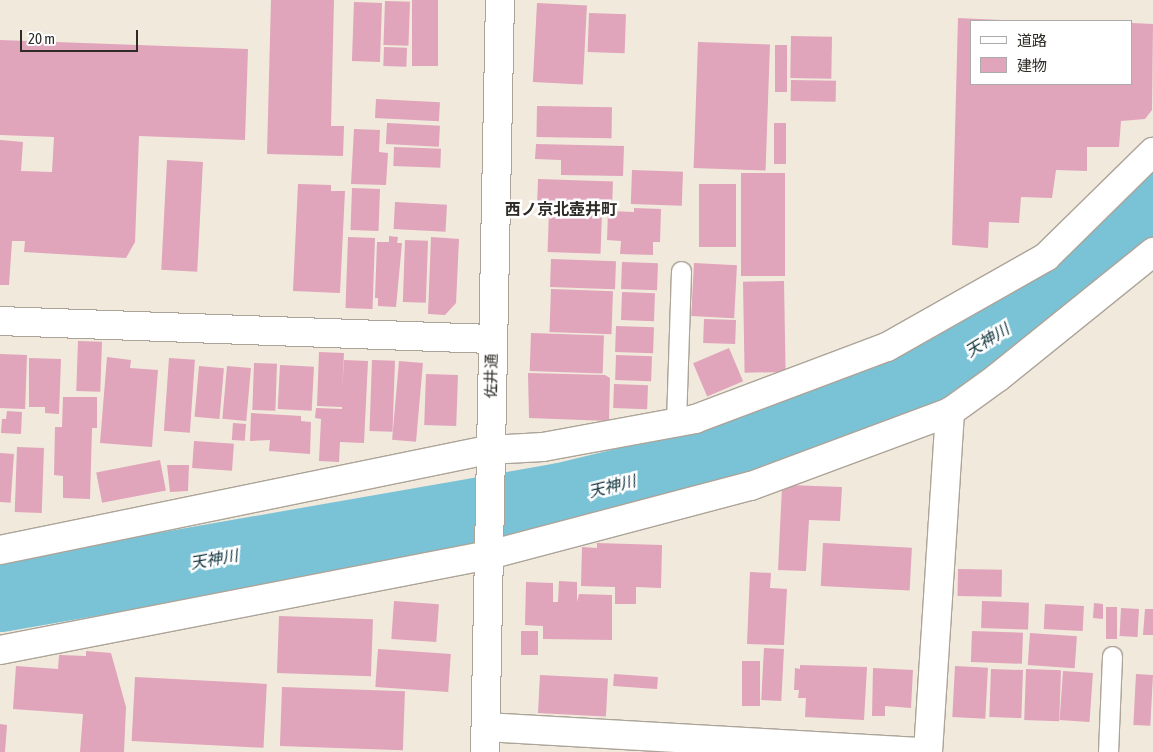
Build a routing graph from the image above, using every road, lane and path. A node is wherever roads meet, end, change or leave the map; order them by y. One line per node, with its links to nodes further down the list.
1 (500, 0): 6 (street, 佐井通)
2 (1153, 152): 8 (street)
3 (1153, 252): 7 (street)
4 (681, 271): 8 (lane)
5 (0, 321): 6 (street)
6 (492, 339): 9 (street, 佐井通)
7 (950, 412): 10 (street); 16 (street)
8 (676, 422): 9 (street)
9 (489, 461): 10 (street, 佐井通); 11 (street)
10 (489, 542): 12 (street); 14 (street, 佐井通)
11 (0, 550)
12 (0, 650)
13 (1112, 656): 17 (lane)
14 (485, 740): 15 (street)
15 (918, 752)
16 (928, 752)
17 (1108, 752)

